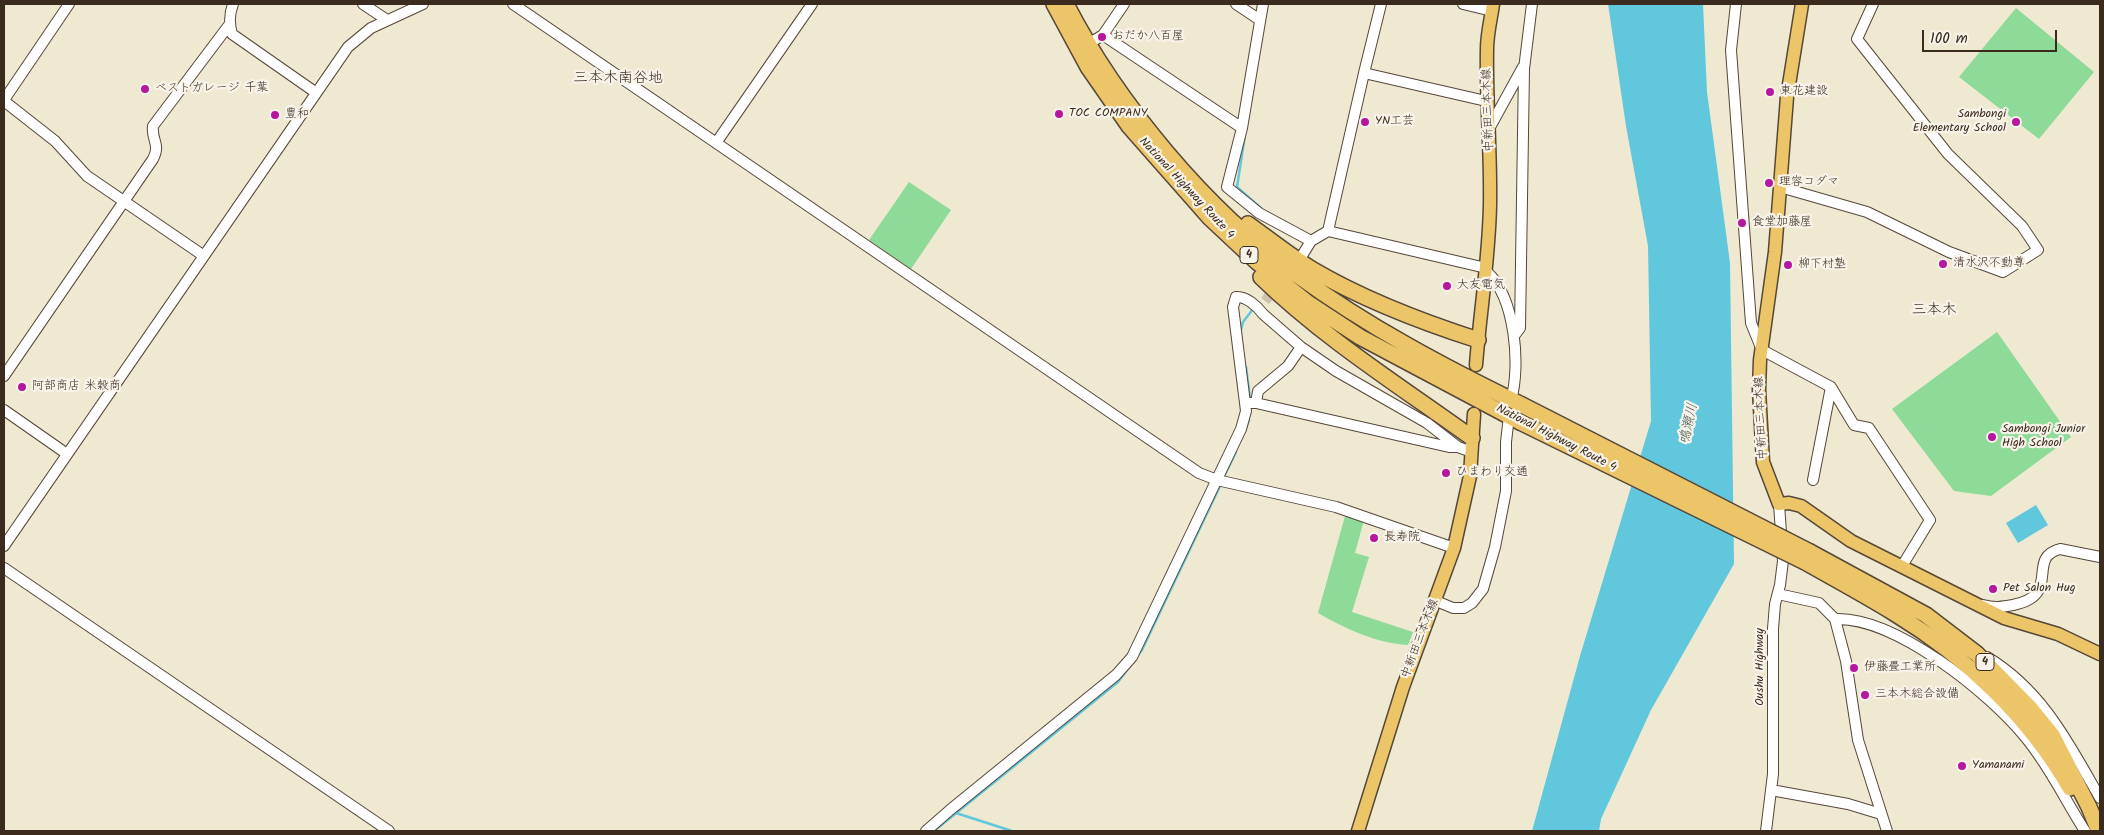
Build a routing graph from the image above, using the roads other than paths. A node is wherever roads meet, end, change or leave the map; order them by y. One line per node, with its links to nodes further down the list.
1 (69, 4): 27 (street)
2 (233, 4): 21 (street)
3 (363, 4): 19 (street)
4 (423, 4): 19 (street)
5 (513, 4): 31 (street)
6 (812, 4): 31 (street)
7 (1054, 4): 32 (highway, National Highway Route 4 / 4)
8 (1066, 4): 23 (highway, National Highway Route 4 / 4)
9 (1124, 4): 22 (street)
10 (1236, 4): 20 (street)
11 (1263, 4): 20 (street)
12 (1380, 4): 25 (street)
13 (1463, 4): 18 (street)
14 (1532, 4): 24 (street)
15 (1736, 4): 44 (street)
16 (1802, 4): 33 (main road, 中新田三本木線)
17 (1874, 4): 33 (street)
18 (1492, 7): 28 (main road, 中新田三本木線)
19 (387, 20): 26 (street)
20 (1260, 20): 30 (street)
21 (229, 24): 26 (street); 35 (street)
22 (1103, 35): 23 (street); 30 (street)
23 (1088, 44): 34 (highway, National Highway Route 4 / 4)
24 (1524, 64): 29 (street); 41 (street)
25 (1364, 73): 28 (street); 36 (street)
26 (315, 92): 39 (street)
27 (4, 100): 35 (street)
28 (1486, 101): 29 (main road, 中新田三本木線)
29 (1490, 127): 40 (main road, 中新田三本木線)
30 (1242, 128): 37 (street)
31 (716, 143): 56 (street)
32 (1166, 170): 52 (highway, National Highway Route 4 / 4); 53 (highway)
33 (1780, 188): 44 (main road, 中新田三本木線)
34 (1208, 195): 42 (highway); 48 (highway, National Highway Route 4 / 4)
35 (125, 202): 39 (street); 46 (street)
36 (1328, 231): 37 (street); 40 (street)
37 (1311, 241): 38 (street)
38 (1302, 254)
39 (204, 256): 55 (street)
40 (1486, 270): 41 (street); 42 (main road, 中新田三本木線)
41 (1514, 336): 48 (street)
42 (1478, 340): 45 (main road, 中新田三本木線)
43 (1301, 347): 49 (street); 49 (street); 54 (street)
44 (1762, 350): 47 (street); 58 (main road, 中新田三本木線)
45 (1476, 365)
46 (4, 376)
47 (1831, 387): 57 (street); 63 (street)
48 (1515, 402): 62 (highway, National Highway Route 4 / 4, bridge)
49 (1250, 403): 54 (street); 56 (street)
50 (4, 410): 55 (street)
51 (1474, 414): 53 (main road, 中新田三本木線)
52 (1515, 419): 62 (highway, National Highway Route 4 / 4, bridge); 66 (street)
53 (1472, 445): 54 (street); 60 (main road, 中新田三本木線)
54 (1458, 447)
55 (68, 454): 59 (street)
56 (1221, 480): 60 (street); 75 (street)
57 (1813, 480)
58 (1779, 504): 63 (main road); 65 (street, Oushu Highway)
59 (4, 546)
60 (1454, 548): 66 (main road, 中新田三本木線)
61 (2100, 556): 67 (street)
62 (1808, 557): 69 (highway, National Highway Route 4 / 4); 79 (highway, National Highway Route 4 / 4)
63 (1902, 566): 67 (main road)
64 (4, 568): 74 (street)
65 (1778, 594): 68 (street); 71 (street, Oushu Highway)
66 (1436, 601): 76 (main road, 中新田三本木線)
67 (1972, 602): 70 (main road)
68 (1835, 619): 73 (street); 79 (street)
69 (1966, 645): 72 (street); 80 (highway, National Highway Route 4 / 4)
70 (2100, 654)
71 (1771, 790): 73 (street); 77 (street, Oushu Highway)
72 (2100, 798)
73 (1881, 814): 78 (street)
74 (389, 831)
75 (926, 831)
76 (1358, 831)
77 (1766, 831)
78 (1887, 831)
79 (2086, 831)
80 (2099, 831)

